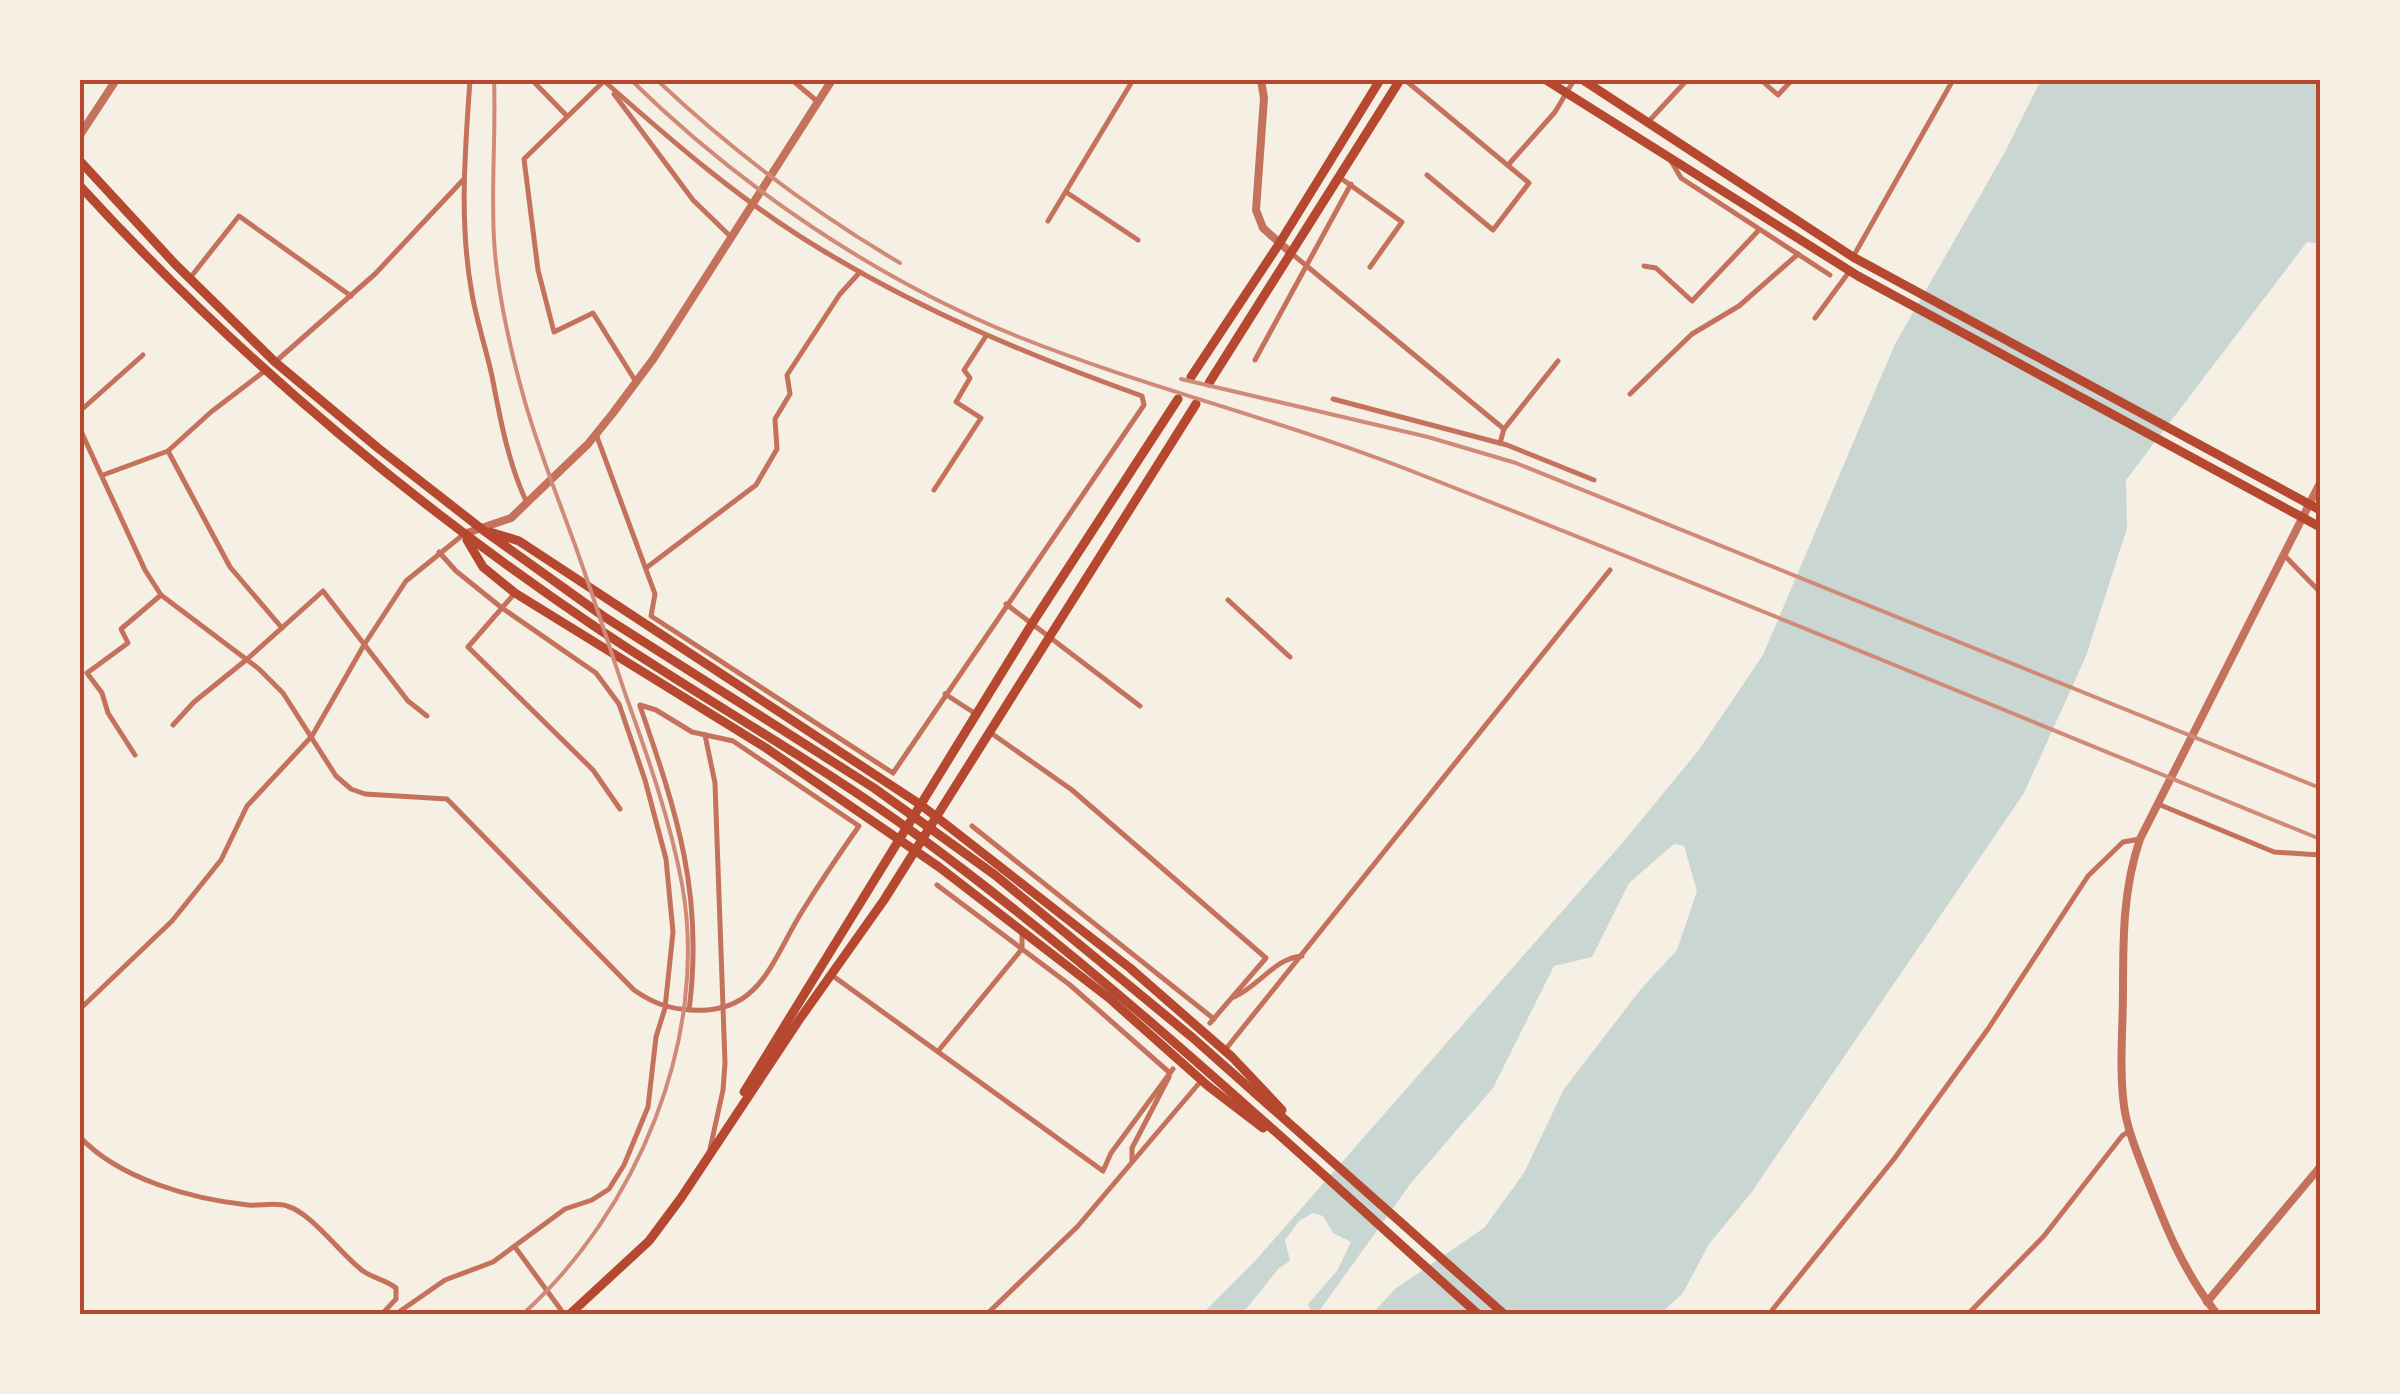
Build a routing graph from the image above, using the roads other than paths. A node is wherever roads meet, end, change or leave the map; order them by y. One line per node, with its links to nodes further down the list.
1 (116, 80): 22 (street)
2 (470, 80): 28 (street)
3 (532, 80): 20 (street)
4 (792, 80): 19 (street)
5 (832, 80): 19 (street)
6 (1134, 80): 31 (street)
7 (1261, 80): 37 (street)
8 (1380, 80): 37 (main road)
9 (1402, 80): 25 (street); 27 (main road)
10 (1546, 80): 18 (main road)
11 (1574, 80): 18 (street)
12 (1583, 80): 21 (main road)
13 (1687, 80): 21 (street)
14 (1761, 80): 15 (street)
15 (1792, 80)
16 (1953, 80): 40 (street)
17 (604, 81): 20 (street); 32 (street); 35 (street)
18 (1566, 93): 23 (main road); 25 (street)
19 (818, 102): 32 (street)
20 (566, 115): 57 (street)
21 (1648, 123): 40 (main road)
22 (80, 134)
23 (1670, 158): 34 (street); 45 (main road)
24 (80, 161): 47 (main road)
25 (1508, 165): 26 (street)
26 (1427, 175)
27 (1339, 176): 29 (street); 38 (main road)
28 (464, 180): 48 (street); 73 (street)
29 (1351, 184): 41 (street); 43 (street)
30 (80, 186): 55 (main road)
31 (1066, 192): 33 (street); 36 (street)
32 (752, 204): 35 (street); 44 (street)
33 (1048, 220)
34 (1759, 230): 39 (street); 42 (street)
35 (731, 237): 57 (street)
36 (1138, 240)
37 (1280, 244): 38 (street); 56 (main road)
38 (1291, 253): 41 (street); 58 (main road)
39 (1798, 254): 46 (street); 59 (street)
40 (1853, 256): 74 (main road)
41 (1306, 266): 52 (street); 65 (street)
42 (1644, 266)
43 (1370, 267)
44 (860, 272): 50 (street); 82 (street)
45 (1854, 273): 49 (street); 76 (main road)
46 (1830, 275)
47 (190, 278): 48 (street); 54 (main road)
48 (351, 296): 54 (street)
49 (1815, 318)
50 (986, 336): 72 (street); 88 (street)
51 (143, 355): 63 (street)
52 (1255, 360)
53 (1558, 361): 65 (street)
54 (275, 362): 55 (street); 78 (main road)
55 (266, 371): 68 (street); 79 (main road)
56 (1191, 378)
57 (637, 382): 66 (street)
58 (1209, 383)
59 (1630, 394)
60 (1178, 399): 90 (main road)
61 (1333, 399): 67 (street)
62 (1196, 404): 92 (main road)
63 (80, 411)
64 (80, 429): 69 (street)
65 (1504, 429): 67 (street)
66 (596, 434): 73 (street); 82 (street)
67 (1500, 443): 70 (street)
68 (168, 452): 69 (street); 91 (street)
69 (103, 475): 86 (street)
70 (1594, 480)
71 (2320, 482): 74 (street)
72 (934, 490)
73 (528, 504): 78 (street)
74 (2309, 504): 75 (main road); 76 (street)
75 (2320, 510)
76 (2301, 518): 77 (main road); 81 (street)
77 (2320, 528)
78 (483, 530): 79 (street); 94 (main road); 132 (main road)
79 (464, 534): 80 (street); 85 (main road); 130 (main road)
80 (439, 552): 89 (street); 93 (street)
81 (2282, 554): 84 (street); 107 (street)
82 (646, 568): 94 (street)
83 (1610, 570): 120 (street)
84 (2320, 592)
85 (514, 593): 89 (street); 111 (main road)
86 (160, 595): 96 (street); 105 (street)
87 (1228, 600): 95 (street)
88 (1006, 604): 90 (street); 97 (street)
89 (502, 608): 108 (street); 123 (street)
90 (1032, 622): 92 (street); 99 (main road)
91 (282, 628): 93 (street); 96 (street)
92 (1050, 636): 98 (street); 102 (main road)
93 (364, 645): 100 (street); 104 (street)
94 (699, 653): 97 (street); 106 (main road)
95 (1290, 656)
96 (246, 660): 101 (street); 104 (street)
97 (946, 694): 99 (street)
98 (1140, 706)
99 (976, 714): 106 (main road)
100 (427, 716)
101 (173, 726)
102 (989, 731): 109 (main road); 122 (street)
103 (706, 735): 125 (street); 126 (street); 126 (street)
104 (312, 736): 123 (street); 124 (street)
105 (135, 754)
106 (921, 804): 109 (main road); 111 (main road)
107 (2157, 804): 112 (street); 114 (street)
108 (620, 809)
109 (937, 817): 113 (main road); 117 (main road)
110 (972, 826): 115 (street)
111 (900, 839): 113 (main road); 134 (main road)
112 (2140, 839): 131 (street); 145 (street)
113 (915, 850): 118 (main road); 121 (main road)
114 (2320, 855)
115 (1043, 880): 117 (street); 122 (street)
116 (937, 885): 119 (street)
117 (1033, 889): 128 (main road)
118 (1022, 929): 119 (street); 130 (main road)
119 (1022, 950): 127 (street); 129 (street)
120 (1302, 956): 122 (street); 128 (street)
121 (833, 976): 127 (street); 134 (main road)
122 (1230, 998)
123 (665, 1008): 125 (street); 137 (street)
124 (80, 1009)
125 (689, 1010): 126 (street)
126 (723, 1010): 134 (street)
127 (938, 1050): 129 (street)
128 (1228, 1054): 132 (main road)
129 (1170, 1072): 135 (street)
130 (1208, 1081): 135 (street); 143 (main road)
131 (2130, 1131): 138 (street); 146 (street)
132 (1302, 1134): 144 (main road)
133 (80, 1137): 139 (street)
134 (708, 1155): 141 (main road)
135 (1132, 1164): 142 (street)
136 (2320, 1167): 138 (street)
137 (515, 1247): 140 (street); 141 (street)
138 (2207, 1302): 147 (street)
139 (382, 1314)
140 (396, 1314)
141 (567, 1314)
142 (987, 1314)
143 (1478, 1314)
144 (1504, 1314)
145 (1769, 1314)
146 (1968, 1314)
147 (2217, 1314)

